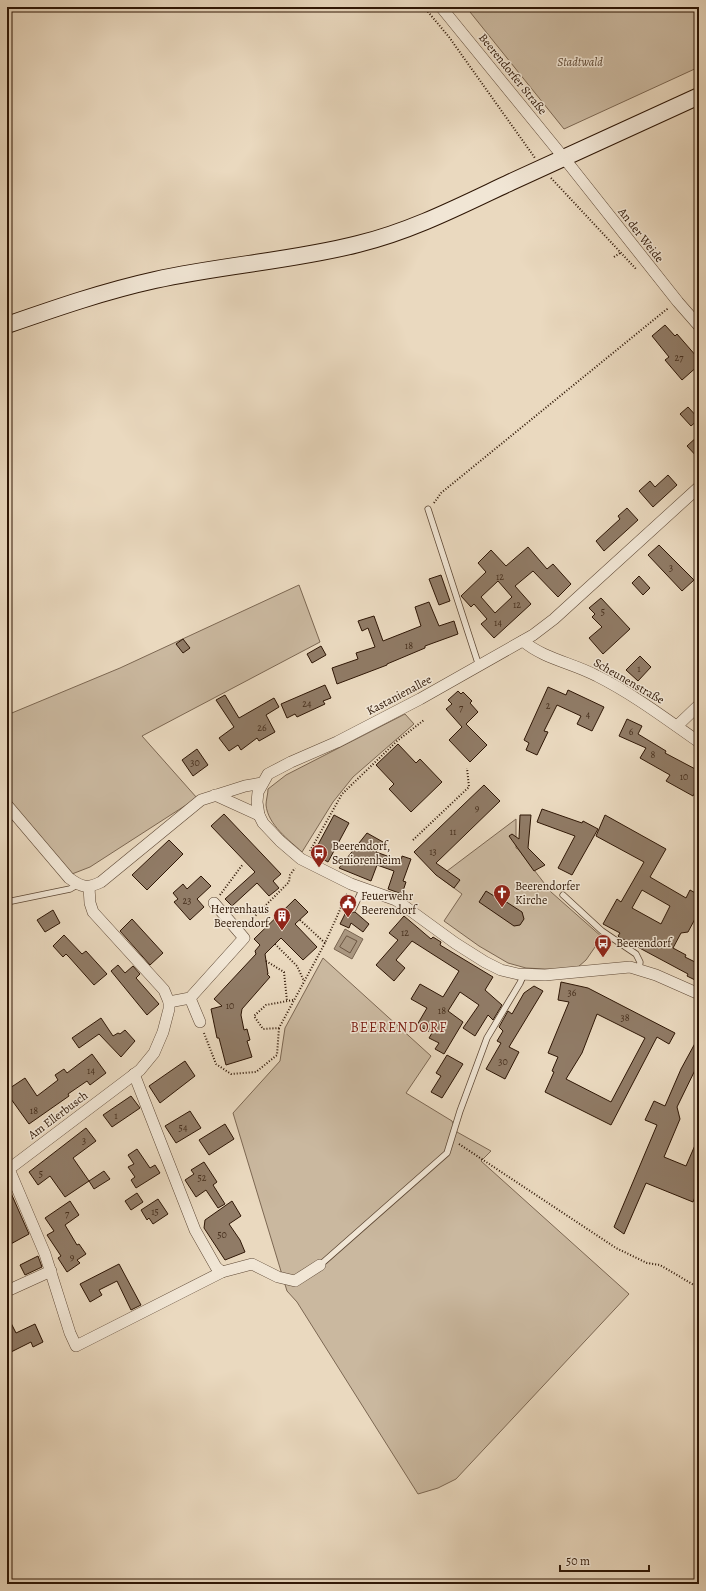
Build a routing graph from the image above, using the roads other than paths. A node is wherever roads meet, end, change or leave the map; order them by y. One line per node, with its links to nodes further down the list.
1 (441, 7): 3 (street, Beerendorfer Straße)
2 (699, 96): 3 (main road)
3 (564, 158): 4 (main road); 5 (street, An der Weide)
4 (7, 325)
5 (699, 326)
6 (699, 487): 8 (street, Kastanienallee)
7 (428, 509): 9 (lane)
8 (523, 641): 9 (street, Kastanienallee); 11 (street, Scheunenstraße)
9 (480, 666): 13 (street, Kastanienallee)
10 (699, 705): 11 (street)
11 (677, 726): 12 (street, Scheunenstraße)
12 (699, 742)
13 (262, 783): 14 (street); 16 (street)
14 (215, 795): 16 (street); 17 (street)
15 (7, 805): 17 (street)
16 (259, 815): 18 (street)
17 (83, 886): 20 (lane); 27 (street)
18 (363, 888): 22 (lane); 24 (street)
19 (563, 895): 23 (lane)
20 (7, 902)
21 (214, 902): 26 (street)
22 (353, 909)
23 (639, 970): 24 (street); 25 (street)
24 (524, 974): 30 (lane)
25 (699, 994)
26 (190, 998): 27 (street); 28 (street)
27 (169, 1002): 29 (street, Am Ellerbusch)
28 (200, 1022)
29 (134, 1074): 31 (street, Am Ellerbusch); 32 (street)
30 (320, 1265): 32 (street, Am Ellerbusch)
31 (51, 1271): 32 (street, Am Ellerbusch); 33 (street)
32 (222, 1272)
33 (7, 1291)

